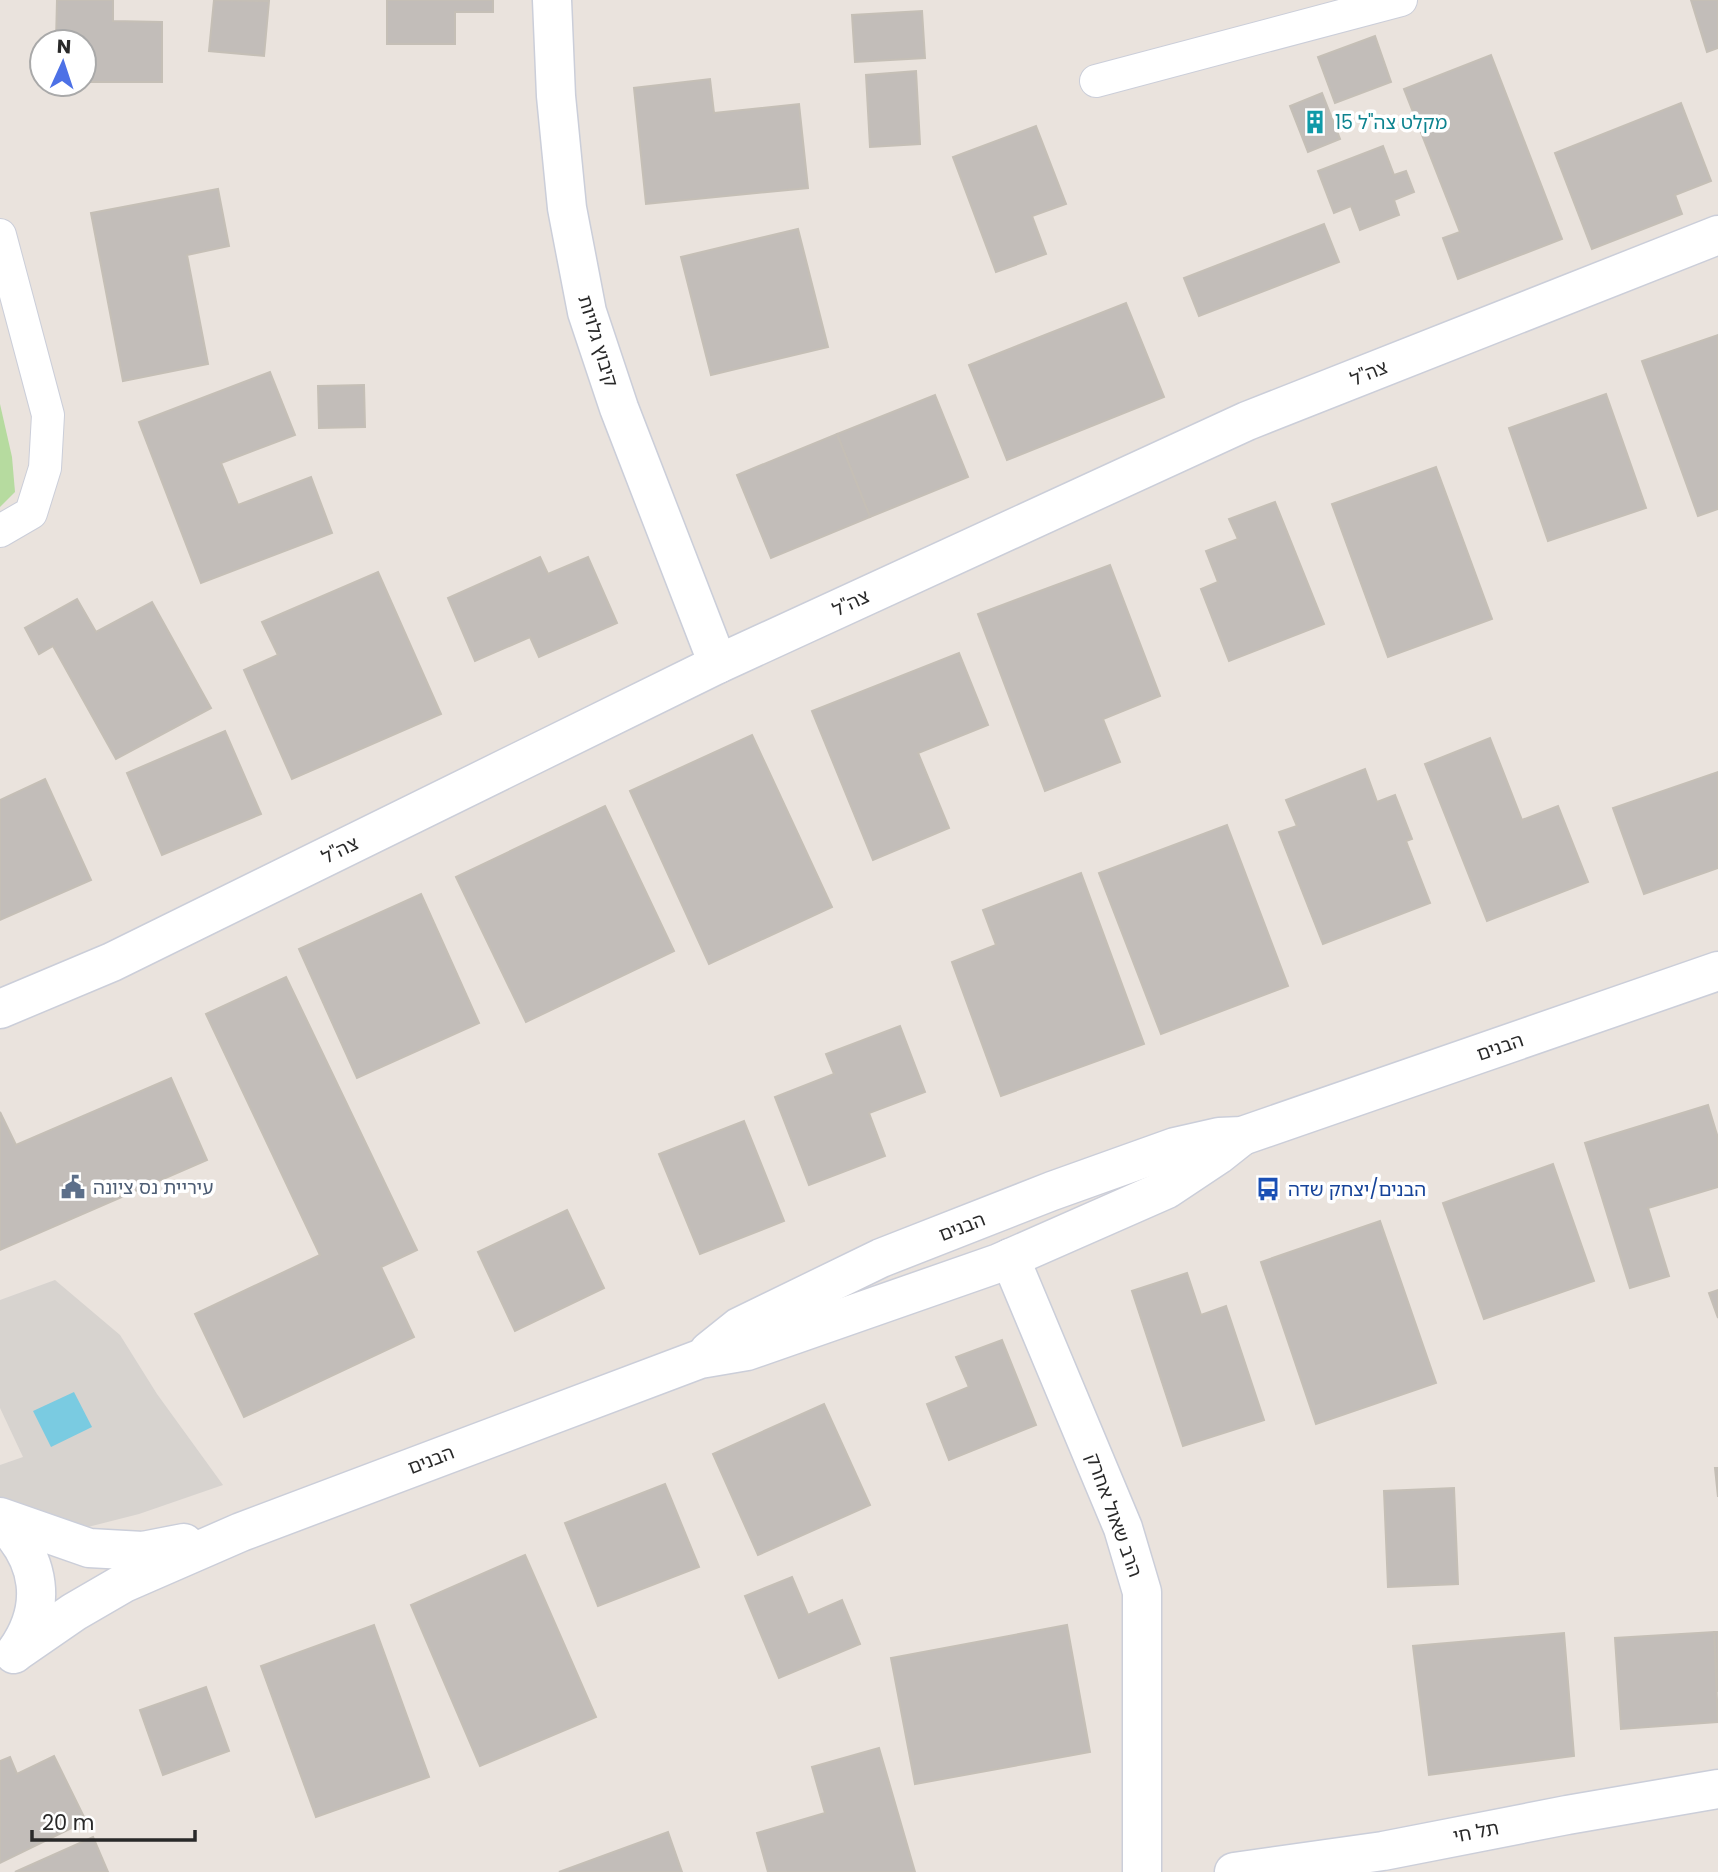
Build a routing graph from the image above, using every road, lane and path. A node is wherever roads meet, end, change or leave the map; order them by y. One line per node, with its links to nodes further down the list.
1 (552, 0): 7 (street, קיבוץ גלויות)
2 (1402, 0): 3 (lane)
3 (1096, 81)
4 (0, 235): 6 (lane)
5 (1718, 235): 7 (street, צה"ל)
6 (0, 531)
7 (718, 664): 9 (street, צה"ל)
8 (1718, 971): 10 (street, הבנים)
9 (0, 1009)
10 (1242, 1136): 11 (street, הבנים); 12 (street, הבנים)
11 (1010, 1258): 12 (street, הבנים); 17 (street, הרב שאול אחרק)
12 (699, 1359): 14 (street, הבנים)
13 (0, 1518): 14 (street, הבנים); 15 (street)
14 (241, 1532): 15 (street, הבנים)
15 (8, 1660)
16 (1718, 1789): 18 (street, תל חי)
17 (1142, 1872)
18 (1234, 1872)

